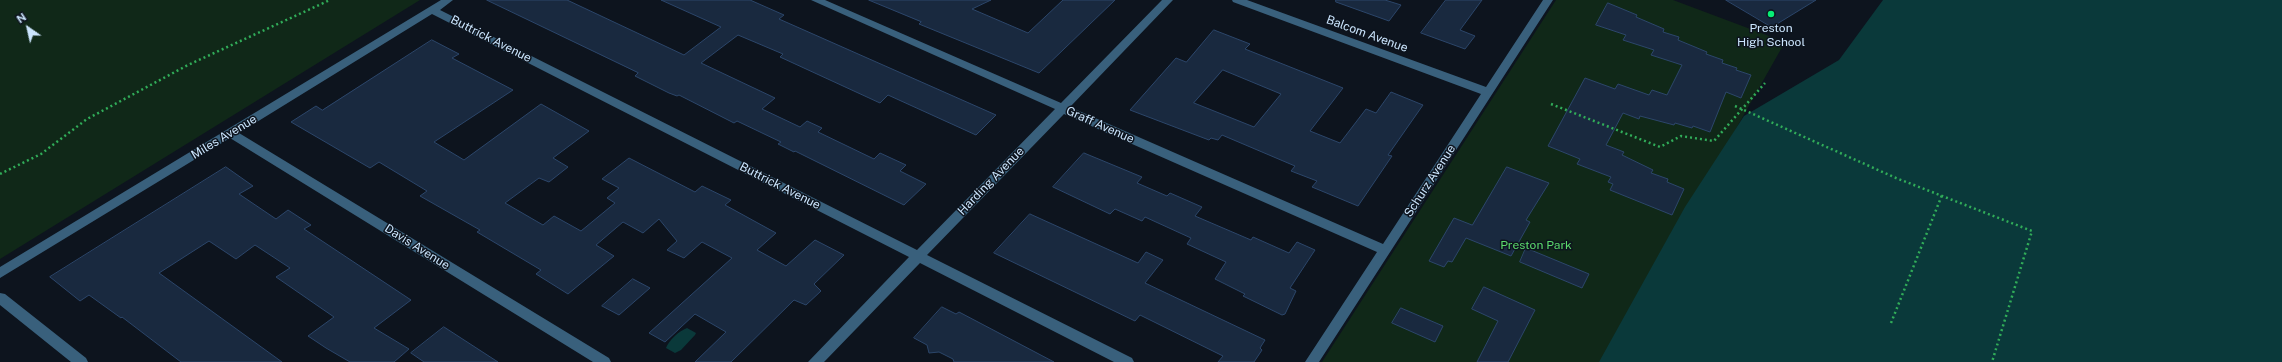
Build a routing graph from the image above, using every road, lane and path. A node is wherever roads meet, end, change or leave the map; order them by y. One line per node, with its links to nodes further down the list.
1 (330, 0): 15 (path)
2 (448, 0): 7 (street, Miles Avenue)
3 (816, 0): 12 (street, Graff Avenue)
4 (1168, 0): 12 (street, Harding Avenue)
5 (1236, 0): 9 (street, Balcom Avenue)
6 (1548, 0): 9 (street, Schurz Avenue)
7 (432, 10): 14 (street, Miles Avenue); 18 (street, Buttrick Avenue)
8 (1764, 83): 13 (path)
9 (1488, 92): 17 (street, Schurz Avenue)
10 (1551, 104): 13 (path)
11 (1735, 106): 13 (path)
12 (1062, 109): 17 (street, Graff Avenue); 18 (street, Harding Avenue)
13 (1744, 110): 16 (path)
14 (230, 133): 19 (street, Miles Avenue); 23 (street, Davis Avenue)
15 (0, 174)
16 (1942, 195): 21 (path); 27 (path)
17 (1385, 250): 26 (street, Schurz Avenue)
18 (918, 256): 24 (street, Harding Avenue); 25 (street, Buttrick Avenue)
19 (0, 273)
20 (0, 298): 22 (street)
21 (1891, 323)
22 (81, 362)
23 (604, 362)
24 (815, 362)
25 (1127, 362)
26 (1312, 362)
27 (1992, 362)

